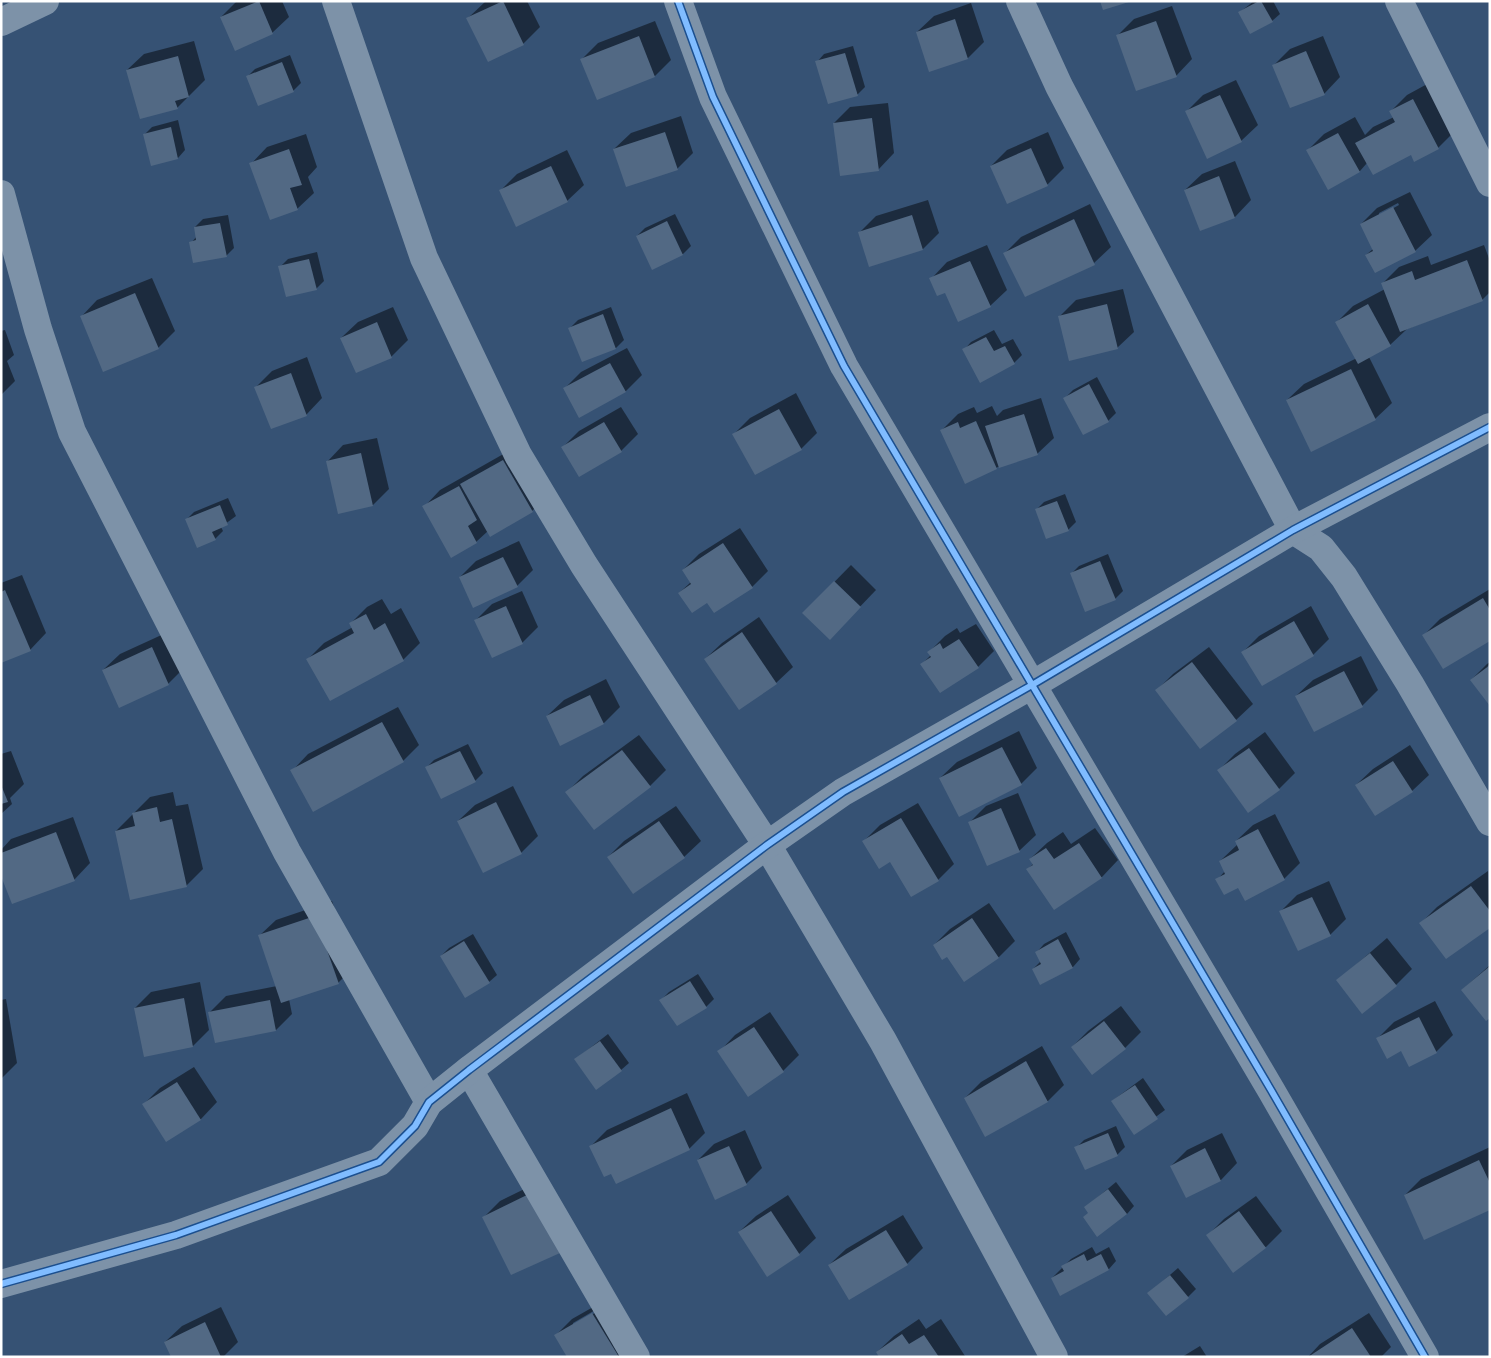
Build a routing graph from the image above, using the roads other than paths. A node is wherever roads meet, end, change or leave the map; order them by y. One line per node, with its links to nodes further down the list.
1 (45, 1): 6 (street)
2 (336, 1): 13 (street)
3 (678, 1): 11 (street)
4 (1020, 1): 10 (street)
5 (1399, 1): 7 (street)
6 (1, 22)
7 (1490, 182)
8 (1, 194): 15 (street)
9 (1490, 427): 10 (street)
10 (1293, 530): 11 (street); 12 (street)
11 (1032, 685): 13 (street); 19 (street)
12 (1490, 822)
13 (768, 845): 14 (street); 18 (street)
14 (468, 1070): 15 (street); 17 (street)
15 (428, 1102): 16 (street)
16 (1, 1284)
17 (636, 1357)
18 (1054, 1357)
19 (1425, 1357)

